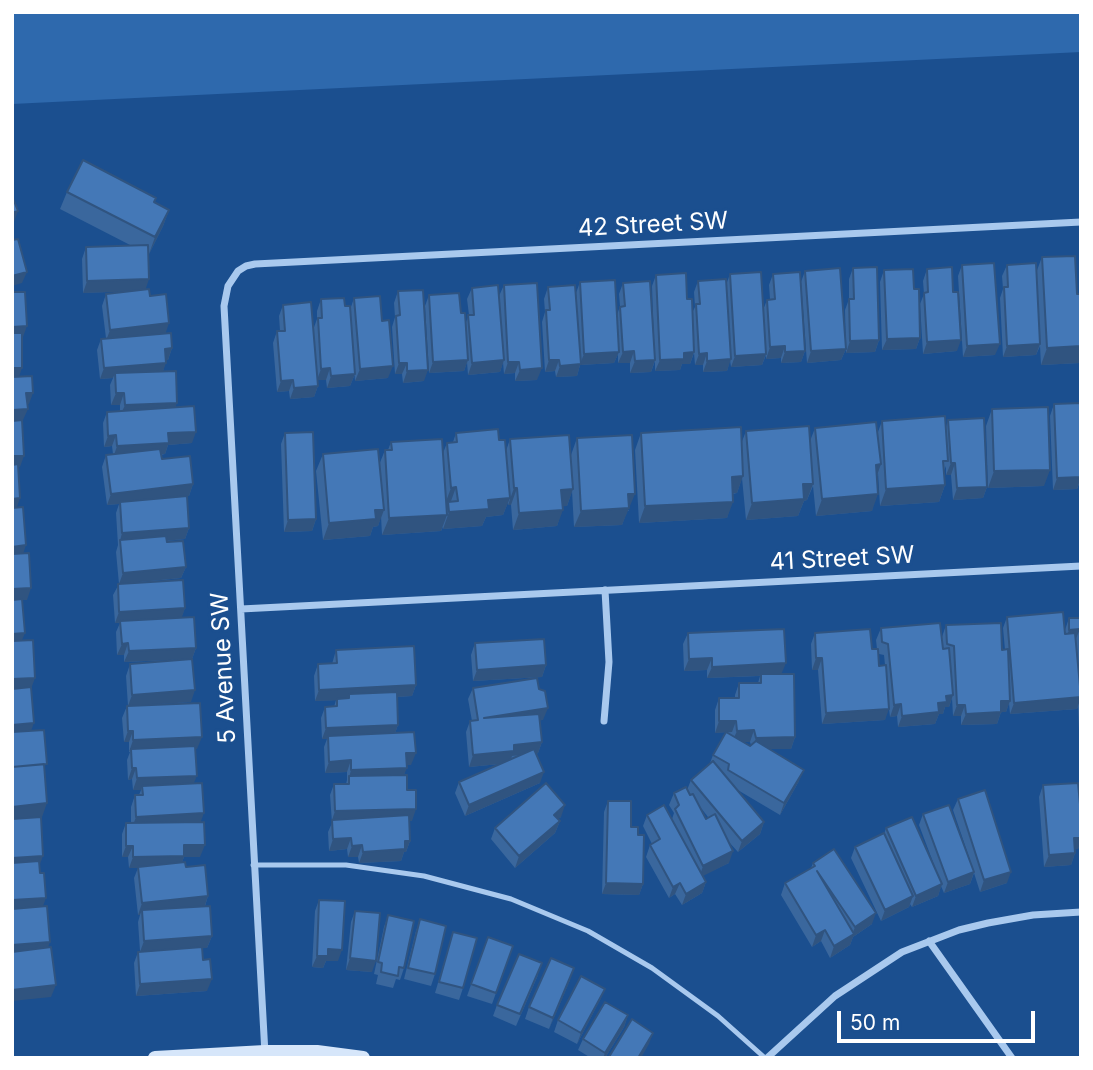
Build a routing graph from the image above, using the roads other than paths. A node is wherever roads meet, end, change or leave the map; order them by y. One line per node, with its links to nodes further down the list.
1 (1081, 222): 2 (street, 42 Street SW)
2 (232, 278): 5 (street, 5 Avenue SW)
3 (1081, 566): 4 (street, 41 Street SW)
4 (605, 590): 5 (street, 41 Street SW); 6 (street)
5 (241, 609): 7 (street, 5 Avenue SW)
6 (604, 721)
7 (253, 865): 10 (street, 5 Avenue SW); 13 (lane)
8 (1081, 912): 9 (street)
9 (929, 941): 13 (street); 14 (street)
10 (265, 1055): 11 (street); 12 (street)
11 (155, 1058)
12 (363, 1058)
13 (766, 1058)
14 (1012, 1058)

